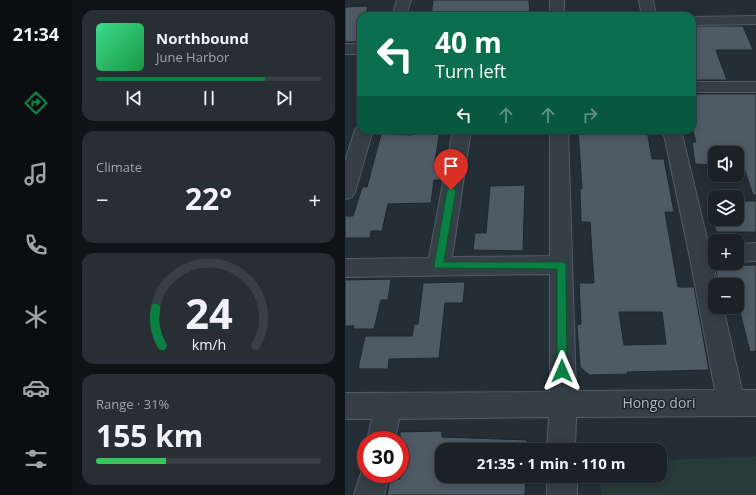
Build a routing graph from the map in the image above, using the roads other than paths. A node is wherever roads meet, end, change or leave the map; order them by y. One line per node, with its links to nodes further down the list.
1 (404, 0): 4 (street)
2 (557, 0): 5 (street)
3 (646, 0): 6 (street)
4 (400, 12)
5 (557, 12)
6 (648, 12)
7 (756, 20): 8 (street)
8 (696, 21)
9 (345, 49): 10 (street)
10 (357, 49)
11 (696, 87): 12 (street)
12 (756, 87)
13 (362, 134): 17 (street)
14 (461, 134): 23 (street)
15 (559, 134): 22 (street)
16 (673, 134): 21 (street)
17 (348, 172): 18 (street)
18 (345, 192)
19 (744, 252): 20 (street)
20 (756, 252)
21 (707, 253): 25 (street)
22 (561, 265): 23 (street); 26 (street)
23 (439, 266): 24 (street)
24 (345, 268)
25 (743, 403): 26 (street, Hongo dori)
26 (563, 405): 28 (street, Hongo dori); 30 (street)
27 (345, 406): 28 (street, Hongo dori)
28 (388, 406): 29 (street)
29 (383, 431)
30 (561, 443)
31 (372, 483): 33 (street)
32 (561, 483): 34 (street)
33 (369, 495)
34 (562, 495)

